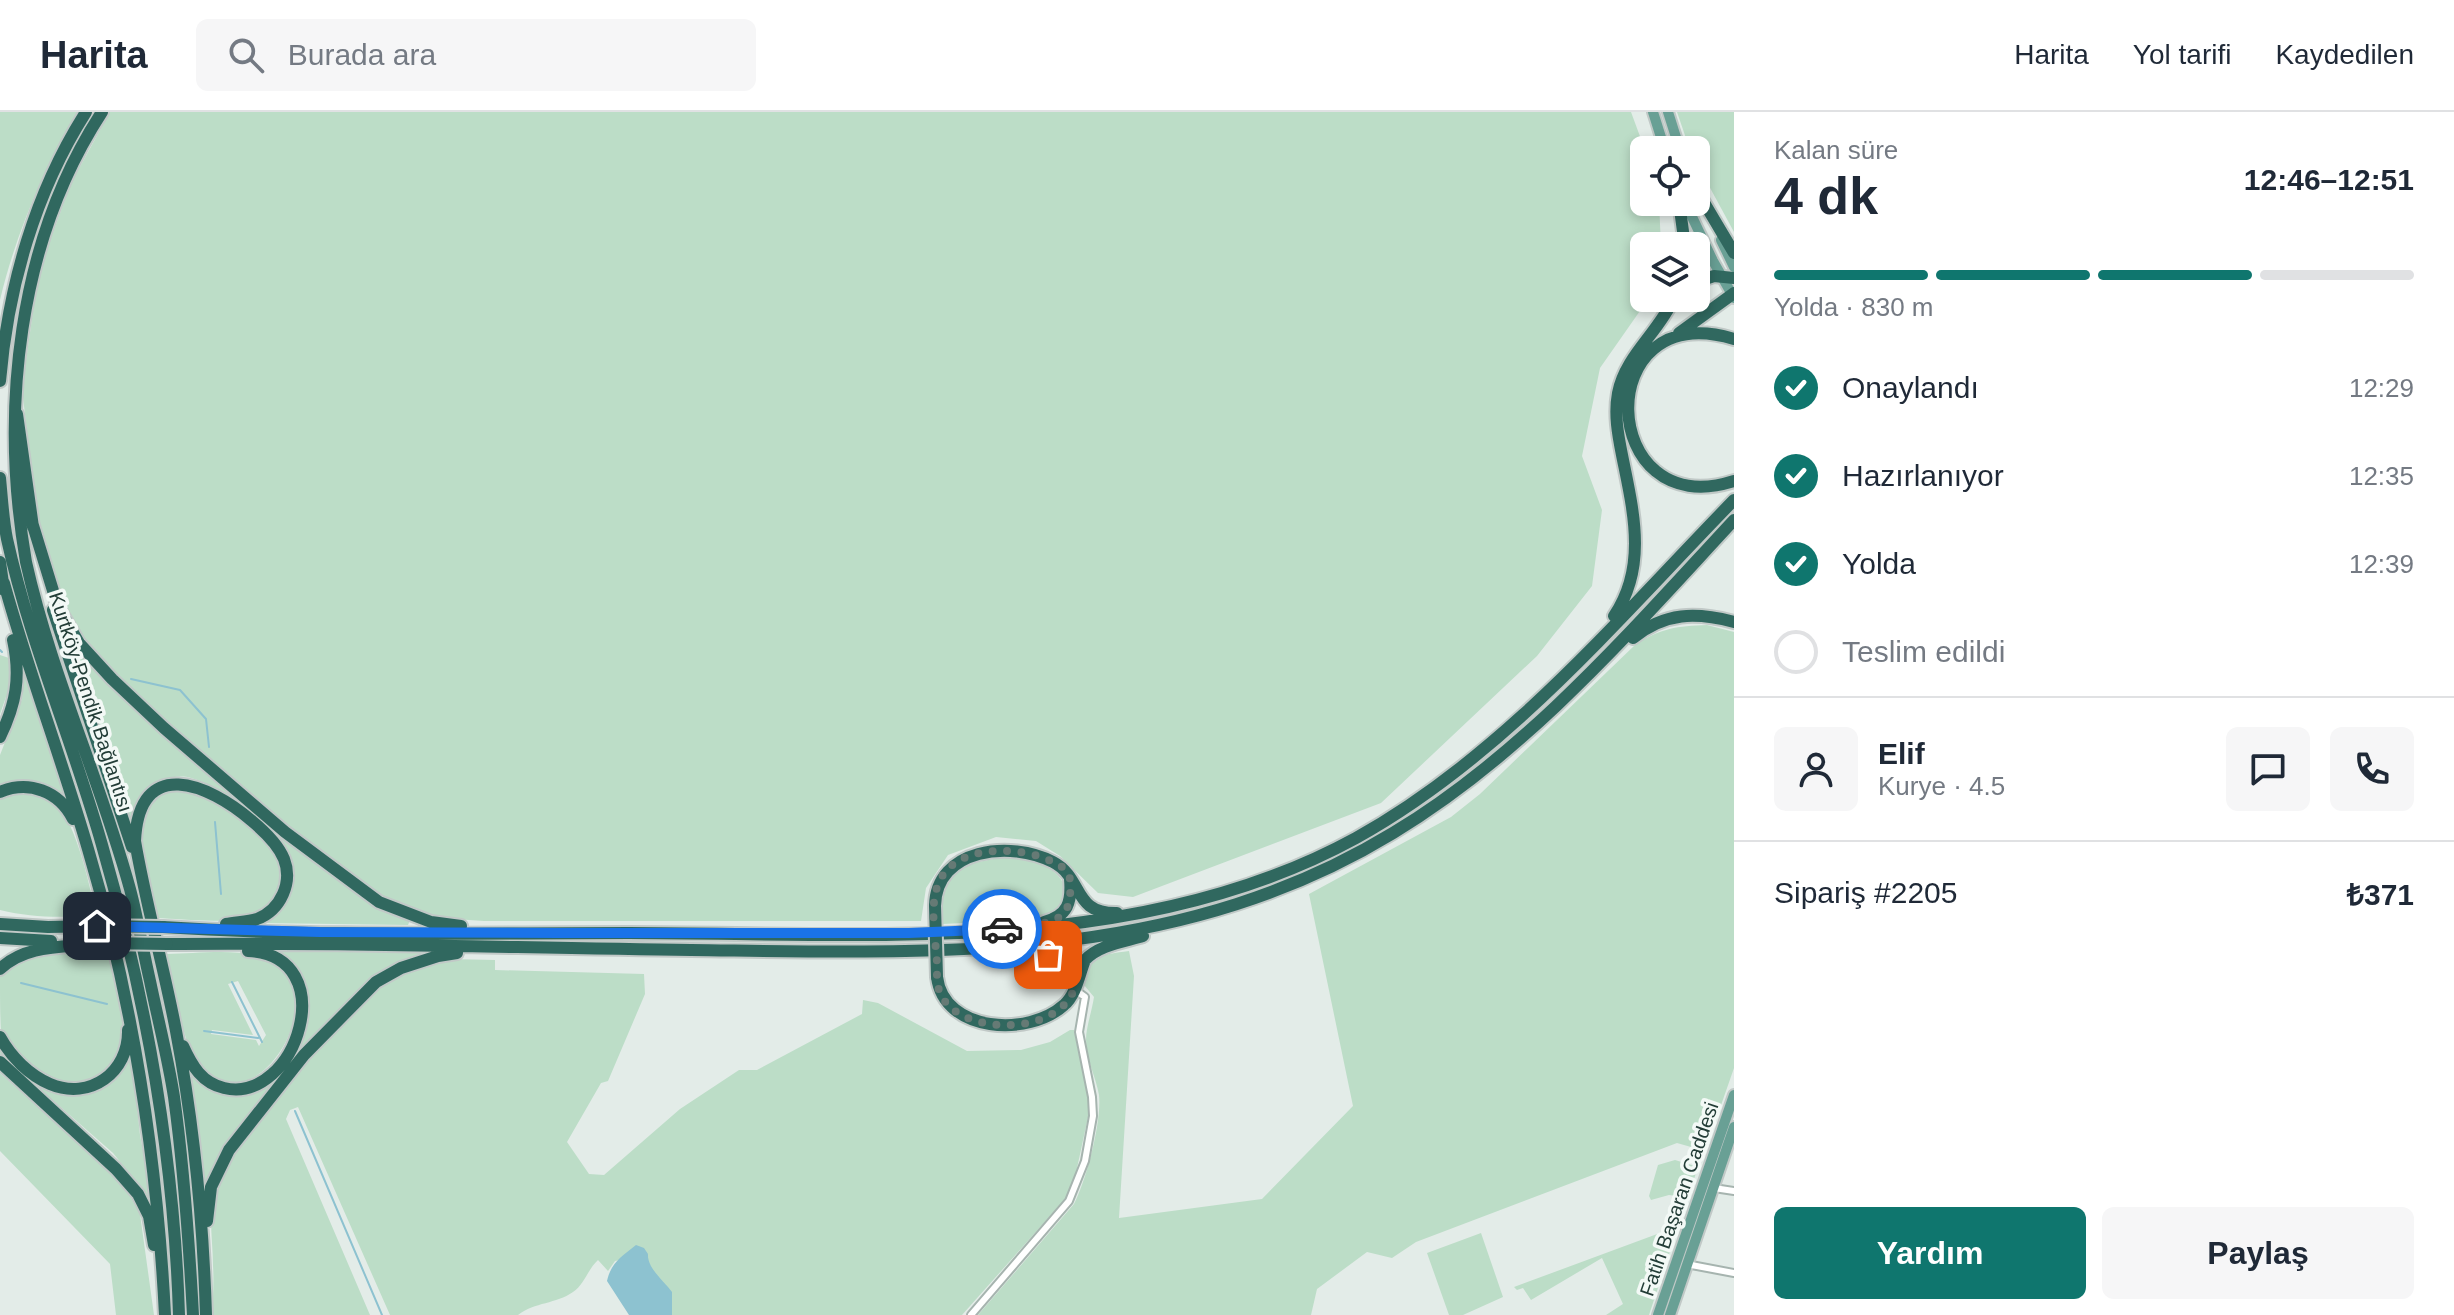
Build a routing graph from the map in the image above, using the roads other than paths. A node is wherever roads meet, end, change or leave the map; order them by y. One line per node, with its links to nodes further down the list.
1 (86, 112): 17 (highway)
2 (102, 112): 18 (highway, Kurtköy-Pendik Bağlantısı)
3 (1653, 112): 5 (main road)
4 (1668, 112): 6 (main road)
5 (1661, 136)
6 (1676, 136)
7 (1710, 213): 10 (highway)
8 (1693, 216): 12 (main road)
9 (1709, 216): 11 (main road)
10 (1734, 253)
11 (1734, 267)
12 (1728, 277): 13 (main road)
13 (1733, 295): 15 (highway)
14 (1667, 312): 27 (highway)
15 (1674, 337): 16 (highway); 20 (highway)
16 (1734, 339)
17 (0, 381)
18 (13, 387): 22 (highway); 63 (highway, Kurtköy-Pendik Bağlantısı)
19 (0, 478): 62 (highway, Kurtköy-Pendik Bağlantısı)
20 (1734, 481)
21 (1734, 500): 27 (highway)
22 (31, 519): 32 (highway); 41 (highway)
23 (1734, 520): 28 (highway)
24 (0, 562): 25 (highway)
25 (4, 583): 29 (highway); 31 (highway)
26 (1734, 622): 28 (highway)
27 (1583, 656): 35 (highway)
28 (1597, 668): 34 (highway)
29 (0, 737)
30 (0, 792): 31 (highway)
31 (89, 851): 49 (highway)
32 (141, 875): 39 (highway); 50 (highway)
33 (1069, 876): 35 (highway); 40 (highway); 48 (highway, bridge)
34 (1248, 900): 46 (highway); 48 (highway)
35 (1152, 912): 40 (highway)
36 (0, 914): 38 (highway)
37 (0, 924): 38 (highway)
38 (48, 927): 39 (highway, bridge)
39 (192, 929): 41 (highway)
40 (987, 932): 41 (highway)
41 (528, 933)
42 (0, 938): 43 (highway)
43 (102, 943): 44 (highway, bridge); 47 (highway)
44 (191, 943): 45 (highway); 50 (highway)
45 (482, 948): 46 (highway); 57 (highway)
46 (922, 952): 48 (highway)
47 (0, 969)
48 (1074, 989): 65 (street)
49 (127, 1007): 51 (highway); 60 (highway)
50 (176, 1029): 57 (highway)
51 (0, 1037)
52 (0, 1062): 60 (highway)
53 (1734, 1095): 66 (main road, Fatih Başaran Caddesi)
54 (1734, 1127): 55 (main road, Fatih Başaran Caddesi)
55 (1712, 1188): 56 (street); 58 (main road, Fatih Başaran Caddesi)
56 (1734, 1191)
57 (204, 1256): 64 (highway)
58 (1686, 1264): 59 (street); 67 (main road, Fatih Başaran Caddesi)
59 (1734, 1273)
60 (163, 1290): 61 (highway)
61 (165, 1315)
62 (179, 1315)
63 (193, 1315)
64 (206, 1315)
65 (971, 1315)
66 (1658, 1315)
67 (1670, 1315)

